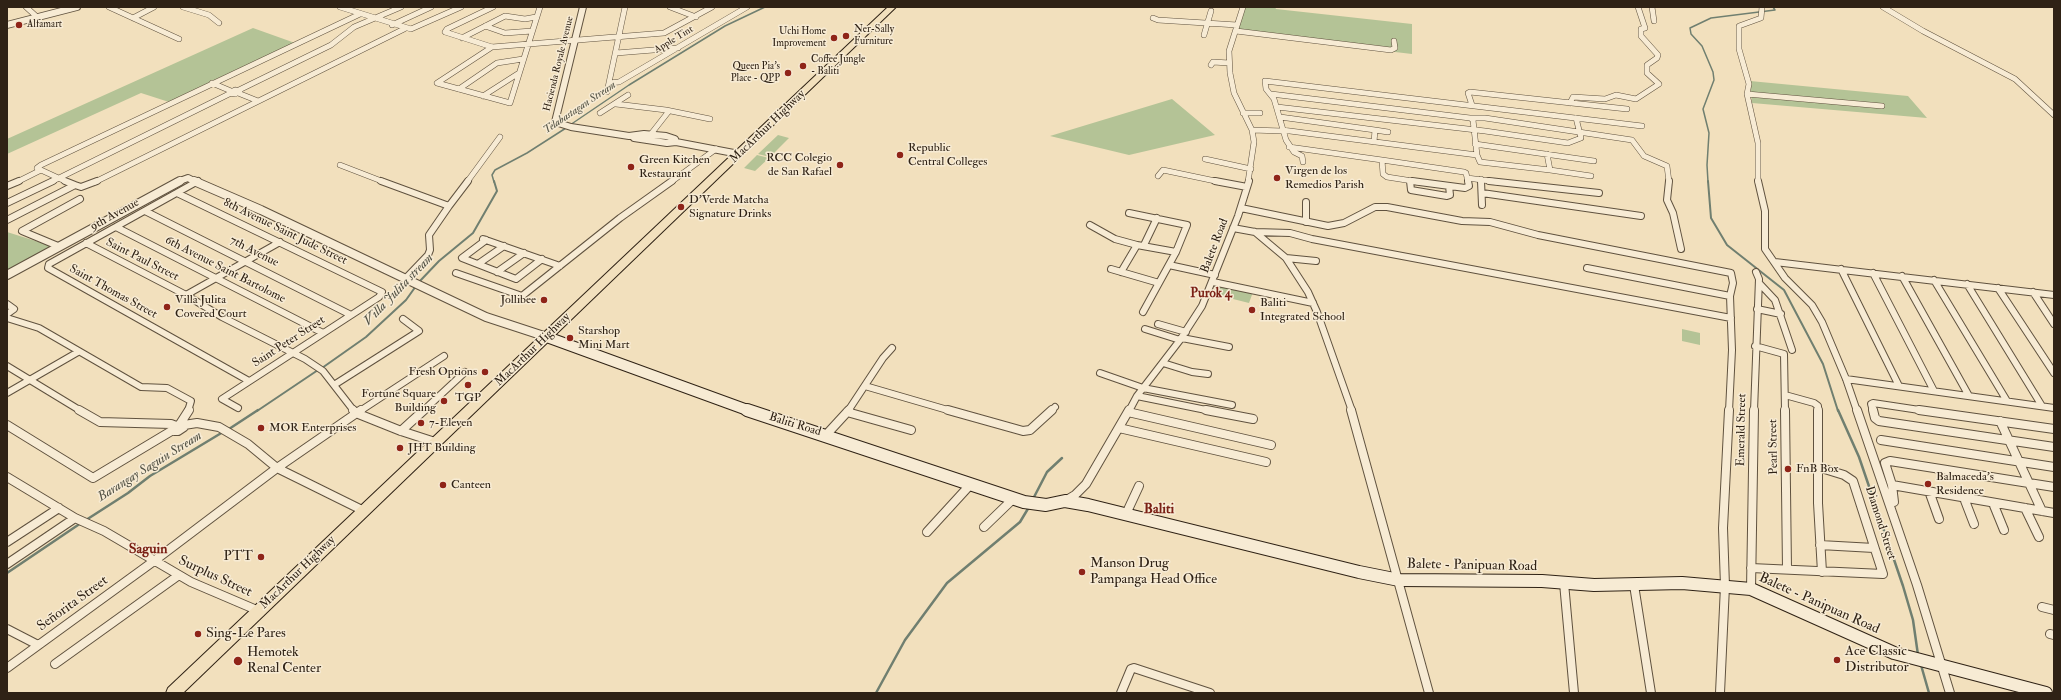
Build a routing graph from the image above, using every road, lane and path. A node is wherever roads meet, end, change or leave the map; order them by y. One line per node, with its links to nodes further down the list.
1 (26, 7): 25 (street)
2 (77, 7): 25 (street)
3 (109, 7): 27 (street)
4 (154, 7): 27 (street)
5 (183, 7): 32 (street)
6 (340, 7): 24 (street)
7 (398, 7): 30 (street)
8 (431, 7): 35 (street)
9 (461, 7): 37 (street)
10 (493, 7): 42 (street)
11 (540, 7): 28 (street)
12 (583, 7): 44 (street, Hacienda Royale Avenue)
13 (625, 7): 41 (street)
14 (670, 7): 26 (street)
15 (712, 7): 26 (street)
16 (747, 7): 48 (street, Apple Tint)
17 (892, 7): 94 (highway, MacArthur Highway)
18 (1243, 7): 38 (street, Balete Road)
19 (1638, 7): 65 (street)
20 (1652, 7): 31 (street)
21 (1762, 7): 61 (street)
22 (1883, 7): 75 (street)
23 (1211, 11): 33 (street)
24 (360, 14): 30 (street); 54 (street)
25 (36, 16): 34 (street)
26 (696, 16): 41 (street)
27 (133, 18): 43 (street)
28 (536, 18): 36 (street); 39 (street)
29 (1153, 18): 33 (street)
30 (373, 19): 35 (street); 58 (street)
31 (1654, 21)
32 (219, 23)
33 (1207, 24): 38 (street); 40 (street)
34 (7, 25)
35 (392, 25): 37 (street)
36 (485, 26): 39 (street); 42 (street)
37 (404, 28): 64 (street)
38 (1236, 28): 45 (street); 51 (street, Balete Road)
39 (532, 32): 46 (street)
40 (1204, 35)
41 (620, 37): 44 (street); 49 (street)
42 (462, 38): 47 (street)
43 (179, 39)
44 (575, 41): 46 (street); 89 (street, Hacienda Royale Avenue)
45 (1394, 41)
46 (530, 44): 47 (street); 50 (street)
47 (492, 47): 56 (street)
48 (680, 48): 49 (street); 55 (street, Apple Tint)
49 (616, 53): 55 (street)
50 (523, 59): 53 (street); 56 (street)
51 (1229, 63): 52 (street); 72 (street, Balete Road)
52 (1211, 65)
53 (519, 74): 63 (street); 63 (street)
54 (212, 83): 57 (street); 103 (street)
55 (609, 84): 59 (street)
56 (459, 89): 63 (street)
57 (230, 92): 58 (street); 107 (street)
58 (238, 92): 64 (street)
59 (607, 92)
60 (1271, 94): 67 (street); 69 (street); 77 (street)
61 (1747, 94): 68 (street); 148 (street)
62 (628, 95): 66 (street)
63 (484, 96)
64 (258, 101): 113 (street)
65 (1570, 103): 67 (street); 70 (street)
66 (616, 104): 71 (street); 74 (street)
67 (1472, 105): 78 (street)
68 (1882, 106)
69 (1277, 107): 76 (street); 84 (street)
70 (1627, 109)
71 (669, 111): 79 (street); 89 (street)
72 (1243, 113): 73 (street); 81 (street, Balete Road)
73 (1260, 113)
74 (600, 114)
75 (2054, 115)
76 (1280, 117): 82 (street); 83 (street)
77 (1470, 118): 84 (street); 86 (street)
78 (1576, 118): 86 (street); 87 (street)
79 (710, 119)
80 (1642, 126): 87 (street)
81 (1252, 130): 83 (street); 102 (street, Balete Road)
82 (1375, 130): 85 (street); 90 (street)
83 (1282, 131): 90 (street); 92 (street)
84 (1475, 131): 86 (street); 91 (street)
85 (1388, 132)
86 (1580, 132): 87 (street)
87 (1629, 132): 141 (street)
88 (500, 137): 123 (street)
89 (649, 137): 93 (street, Hacienda Royale Avenue)
90 (1374, 142): 96 (street)
91 (1475, 144): 95 (street); 96 (street)
92 (1289, 147): 98 (street); 100 (street)
93 (716, 149): 94 (street, Hacienda Royale Avenue); 151 (street)
94 (739, 154): 191 (highway, MacArthur Highway)
95 (1547, 154): 99 (street); 104 (street)
96 (1477, 155): 104 (street)
97 (1205, 159): 102 (street)
98 (1382, 160): 108 (street); 110 (street)
99 (1594, 161)
100 (1303, 162)
101 (340, 165): 123 (street)
102 (1251, 169): 115 (street, Balete Road)
103 (42, 170): 107 (street); 112 (street)
104 (1550, 170): 106 (street)
105 (1158, 176): 115 (street)
106 (1591, 176)
107 (58, 177): 113 (street); 121 (street)
108 (1467, 178): 109 (street); 114 (street)
109 (1481, 179): 117 (street); 118 (street)
110 (1410, 180): 114 (street); 114 (street)
111 (198, 181): 116 (street, 9th Avenue); 139 (street); 165 (street)
112 (7, 186)
113 (75, 186): 129 (street)
114 (1449, 186)
115 (1247, 187): 124 (street, Balete Road)
116 (177, 193): 125 (street, 9th Avenue); 135 (street, 8th Avenue Saint Jude Street)
117 (1482, 193): 122 (street); 127 (street)
118 (1599, 193)
119 (80, 199): 139 (street)
120 (1306, 202): 130 (street)
121 (7, 203)
122 (1482, 205)
123 (449, 206): 165 (street)
124 (1241, 208): 130 (street); 133 (street, Balete Road)
125 (145, 211): 132 (street, 9th Avenue); 146 (street, 7th Avenue)
126 (1129, 213): 128 (street)
127 (1641, 216)
128 (1157, 218): 138 (street); 142 (street)
129 (7, 220)
130 (1306, 222): 175 (street)
131 (1090, 225): 137 (street)
132 (116, 227): 136 (street, 9th Avenue); 163 (street, 6th Avenue Saint Bartolome)
133 (1233, 228): 134 (street); 164 (street, Balete Road)
134 (1255, 232): 144 (street); 184 (street)
135 (280, 242): 146 (street); 171 (street, 8th Avenue Saint Jude Street)
136 (86, 244): 153 (street, 9th Avenue); 173 (street, Saint Paul Street)
137 (1137, 245): 138 (street); 157 (street)
138 (1144, 245): 142 (street)
139 (58, 246): 161 (street)
140 (504, 246): 143 (street); 149 (street); 149 (street)
141 (1681, 250)
142 (1176, 252): 150 (street)
143 (524, 253): 145 (street); 156 (street)
144 (1286, 258): 147 (street); 176 (street)
145 (542, 259): 151 (street); 156 (street)
146 (247, 261): 163 (street); 182 (street, 7th Avenue)
147 (1316, 261)
148 (1775, 262): 155 (street); 205 (street)
149 (478, 264): 156 (street)
150 (1169, 265): 164 (street); 167 (street)
151 (560, 266): 159 (street)
152 (1587, 268): 175 (street)
153 (50, 269): 207 (street, Saint Thomas Street)
154 (1111, 269): 157 (street)
155 (1841, 269): 160 (street); 210 (street)
156 (497, 272)
157 (1121, 272): 167 (street)
158 (1756, 272): 168 (street, Emerald Street)
159 (456, 273)
160 (1873, 273): 162 (street); 212 (street)
161 (7, 275)
162 (1902, 276): 166 (street); 216 (street)
163 (217, 278): 173 (street); 189 (street, 6th Avenue Saint Bartolome)
164 (1214, 278): 176 (street); 190 (street, Balete Road)
165 (408, 280): 191 (street)
166 (1934, 280): 169 (street); 217 (street)
167 (1159, 283): 179 (street)
168 (1759, 283): 178 (street, Emerald Street); 181 (street)
169 (1967, 284): 170 (street); 219 (street)
170 (1998, 288): 172 (street); 203 (street)
171 (382, 292): 182 (street, Saint Peter Street)
172 (2033, 292): 174 (street); 187 (street)
173 (186, 295): 197 (street, Saint Paul Street)
174 (2054, 295)
175 (1730, 296): 184 (street)
176 (1313, 303): 280 (street)
177 (7, 304): 180 (street)
178 (1757, 309): 181 (street); 192 (street, Emerald Street)
179 (1143, 312)
180 (7, 314)
181 (1781, 314): 195 (street)
182 (351, 315): 189 (street, Saint Peter Street)
183 (7, 318): 196 (street)
184 (1731, 318): 283 (street)
185 (402, 319): 208 (street)
186 (1158, 324): 190 (street)
187 (2054, 324)
188 (1145, 329): 190 (street)
189 (323, 333): 197 (street, Saint Peter Street)
190 (1182, 336): 194 (street); 199 (street, Balete Road)
191 (547, 337): 234 (main road, Baliti Road); 237 (highway, MacArthur Highway)
192 (1755, 346): 214 (street, Pearl Street); 276 (street, Emerald Street)
193 (892, 348): 209 (street)
194 (1229, 348)
195 (1792, 350)
196 (78, 352): 206 (street); 229 (street)
197 (294, 352): 207 (street, Saint Peter Street); 208 (street, Saint Paul Street)
198 (444, 356): 225 (street, Señorita Street)
199 (1163, 363): 204 (street); 211 (street, Balete Road)
200 (7, 366): 206 (street)
201 (465, 372): 233 (street)
202 (1100, 373): 211 (street)
203 (2054, 373)
204 (1208, 374)
205 (1846, 379): 210 (street); 291 (street)
206 (30, 380): 213 (street); 229 (street)
207 (249, 381): 221 (street, Saint Peter Street)
208 (334, 385): 225 (street, Saint Paul Street)
209 (865, 386): 220 (street); 223 (street)
210 (1899, 386): 212 (street)
211 (1143, 388): 215 (street, Balete Road); 218 (street)
212 (1934, 391): 216 (street)
213 (7, 393)
214 (1785, 395): 242 (street); 277 (street, Pearl Street)
215 (1137, 396): 224 (street, Balete Road); 226 (street)
216 (1969, 396): 217 (street)
217 (2007, 401): 219 (street)
218 (1232, 405)
219 (2042, 406): 222 (street)
220 (1055, 407)
221 (238, 408)
222 (2054, 408)
223 (847, 412): 232 (street); 234 (street)
224 (1128, 412): 230 (street, Balete Road); 238 (street)
225 (356, 413): 233 (street); 244 (street, Señorita Street)
226 (1253, 419)
227 (2000, 421): 231 (street); 236 (street); 236 (street)
228 (7, 425): 229 (street)
229 (178, 426): 244 (street)
230 (1119, 428): 241 (street); 254 (street, Balete Road)
231 (2054, 428)
232 (911, 430)
233 (401, 432): 237 (street)
234 (826, 435): 247 (main road, Baliti Road)
235 (1881, 440): 240 (street)
236 (2010, 441): 239 (street); 240 (street)
237 (435, 442): 260 (highway, MacArthur Highway)
238 (1271, 445)
239 (2054, 447)
240 (2019, 461): 243 (street); 246 (street)
241 (1266, 462)
242 (1818, 467): 272 (street); 273 (street, Diamond Street)
243 (2054, 467)
244 (277, 468): 260 (street); 274 (street, Señorita Street)
245 (7, 476): 258 (street, Surplus Street)
246 (2030, 483): 248 (street); 250 (street); 261 (street)
247 (970, 484): 253 (main road, Baliti Road); 269 (street)
248 (1892, 485): 251 (street); 255 (street)
249 (1139, 486): 263 (street)
250 (2054, 486)
251 (1929, 491): 252 (street); 264 (street)
252 (1964, 498): 256 (street); 266 (street)
253 (1013, 499): 257 (main road, Baliti Road); 267 (street)
254 (1064, 502): 257 (main road, Balete - Panipuan Road); 263 (main road, Balete - Panipuan Road)
255 (1894, 502)
256 (1993, 503): 259 (street); 268 (street)
257 (1042, 505)
258 (59, 508): 265 (street, Surplus Street); 271 (street)
259 (2024, 508): 261 (street); 270 (street)
260 (364, 511): 287 (highway, MacArthur Highway)
261 (2042, 511): 262 (street)
262 (2054, 513)
263 (1126, 514): 280 (main road, Balete - Panipuan Road)
264 (1939, 519)
265 (79, 520): 274 (street, Surplus Street); 275 (street)
266 (1974, 524)
267 (984, 528)
268 (2004, 530)
269 (927, 532)
270 (2039, 537)
271 (7, 542)
272 (1820, 545): 273 (street); 278 (street)
273 (1874, 548): 278 (street, Diamond Street)
274 (154, 561): 279 (street, Surplus Street); 289 (street, Señorita Street)
275 (7, 564)
276 (1751, 568): 277 (street, Diamond Street); 284 (street, Emerald Street)
277 (1787, 569): 278 (street, Diamond Street)
278 (1822, 572)
279 (178, 575): 287 (street, Surplus Street); 290 (street)
280 (1399, 580): 281 (main road, Balete - Panipuan Road); 296 (street)
281 (1564, 583): 282 (main road, Balete - Panipuan Road); 297 (street)
282 (1634, 585): 283 (main road, Balete - Panipuan Road); 298 (street)
283 (1725, 586): 284 (main road, Balete - Panipuan Road); 299 (street)
284 (1751, 589): 291 (main road, Balete - Panipuan Road)
285 (2042, 607): 286 (street)
286 (2054, 610)
287 (259, 611): 293 (highway, MacArthur Highway)
288 (7, 629): 289 (street)
289 (38, 645): 292 (street, Señorita Street)
290 (55, 664)
291 (1940, 665): 300 (street); 301 (main road, Balete - Panipuan Road)
292 (7, 668)
293 (173, 693)
294 (1121, 693): 295 (street)
295 (1210, 693)
296 (1429, 693)
297 (1574, 693)
298 (1651, 693)
299 (1720, 693)
300 (1950, 693)
301 (2046, 693)

